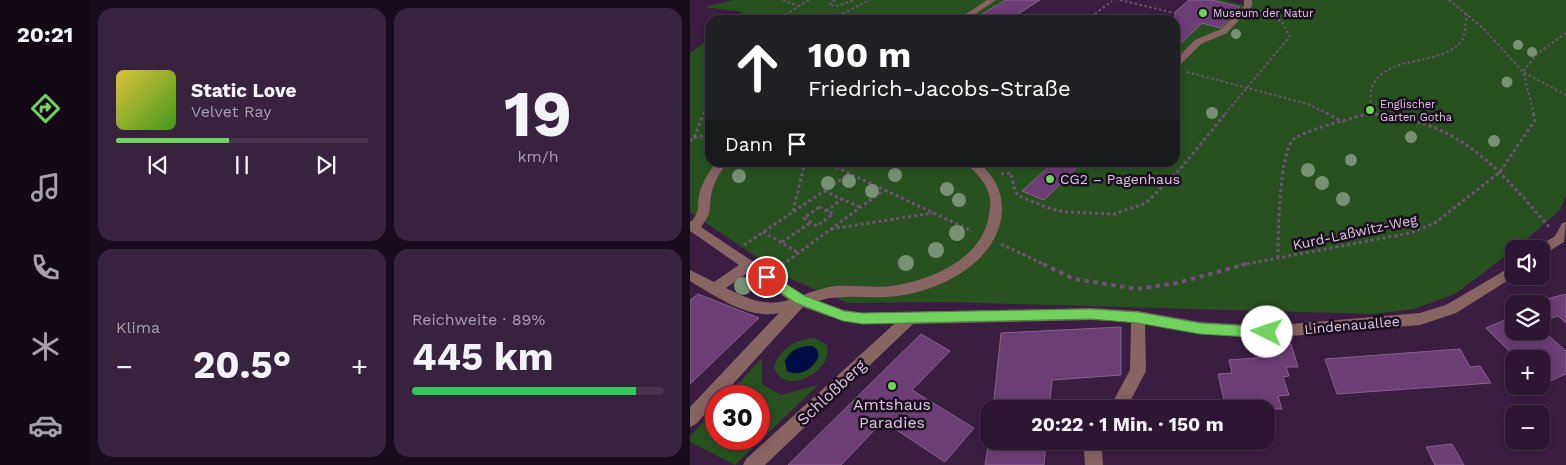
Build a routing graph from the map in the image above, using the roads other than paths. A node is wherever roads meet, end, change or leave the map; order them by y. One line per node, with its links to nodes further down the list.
1 (992, 0): 3 (street)
2 (1248, 3): 4 (street)
3 (969, 15)
4 (1180, 60)
5 (719, 167): 8 (street)
6 (976, 167): 15 (street)
7 (1566, 226): 9 (street)
8 (692, 227): 11 (street, Lindenauallee)
9 (1563, 241): 10 (street)
10 (1550, 247)
11 (749, 265): 14 (street); 15 (street, Lindenauallee)
12 (690, 275): 14 (street)
13 (1505, 276): 16 (street, Lindenauallee)
14 (715, 289): 15 (street)
15 (800, 300): 17 (street, Lindenauallee); 19 (street)
16 (1138, 317): 17 (street, Lindenauallee); 18 (street)
17 (909, 319): 21 (street, Schloßberg)
18 (1122, 400)
19 (690, 419)
20 (1093, 450): 22 (street)
21 (752, 465)
22 (1094, 465)

